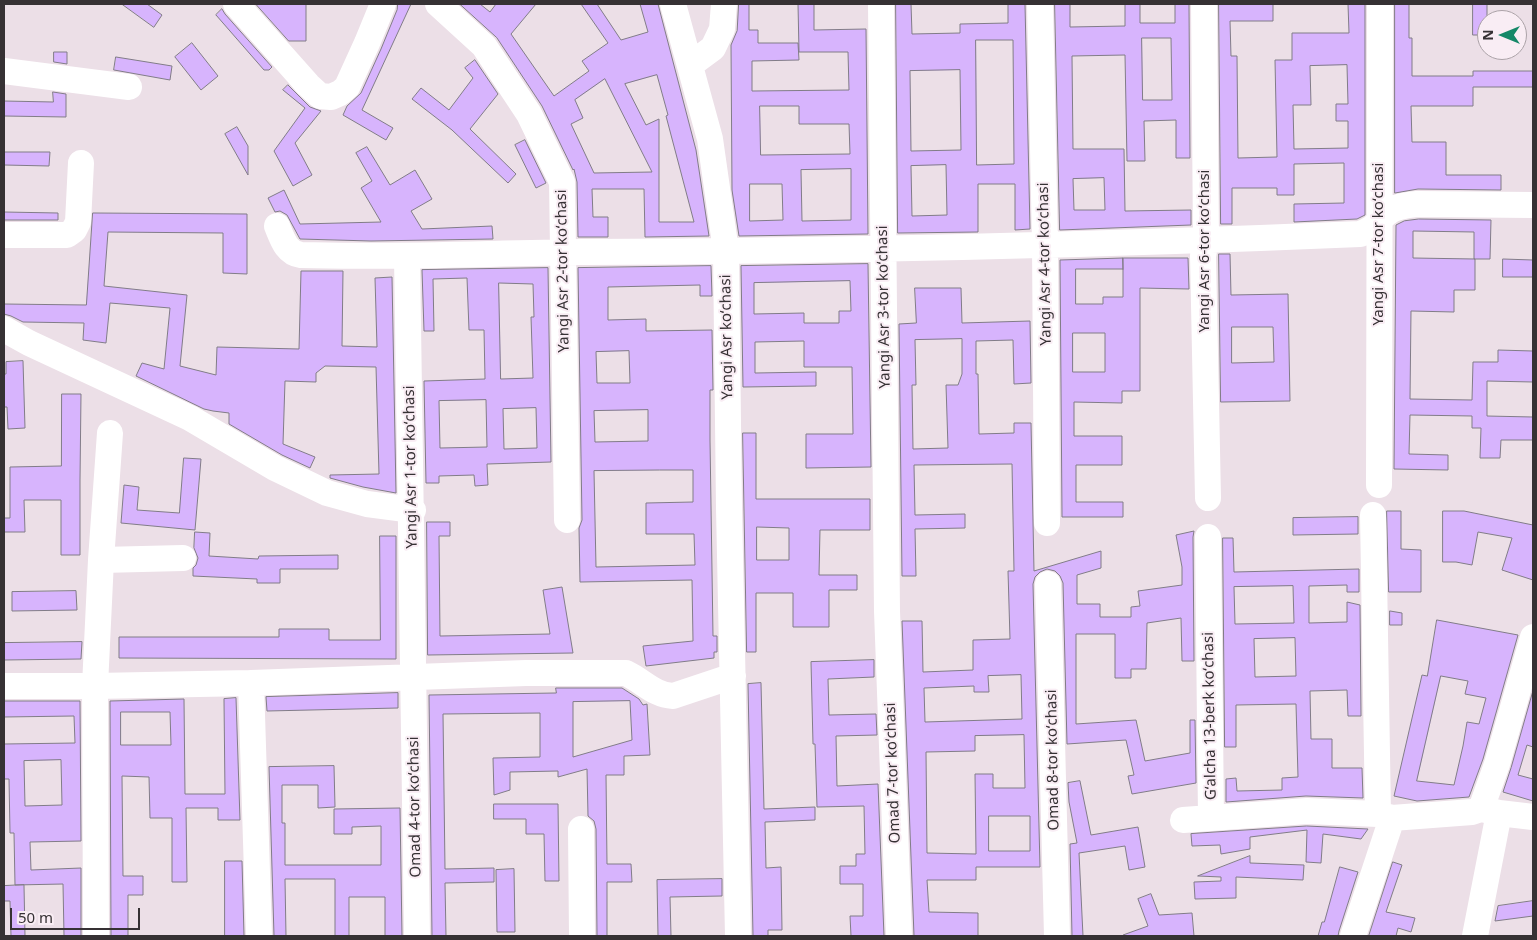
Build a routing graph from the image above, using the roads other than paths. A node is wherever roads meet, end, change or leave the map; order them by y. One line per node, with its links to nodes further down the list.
1 (236, 4): 2 (street)
2 (382, 4)
3 (438, 4): 22 (street, Yangi Asr 2-tor koʻchasi)
4 (673, 4): 10 (street, Yangi Asr koʻchasi)
5 (724, 4): 10 (street)
6 (881, 4): 20 (street, Yangi Asr 3-tor koʻchasi)
7 (1040, 4): 19 (street, Yangi Asr 4-tor koʻchasi)
8 (1204, 4): 18 (street, Yangi Asr 6-tor koʻchasi)
9 (1380, 4): 15 (street, Yangi Asr 7-tor koʻchasi)
10 (690, 65): 21 (street, Yangi Asr koʻchasi)
11 (4, 71): 12 (street)
12 (129, 87)
13 (81, 163): 17 (street)
14 (1533, 206): 15 (street)
15 (1380, 220): 18 (street); 26 (street, Yangi Asr 7-tor koʻchasi)
16 (277, 226): 23 (street)
17 (4, 235)
18 (1206, 240): 19 (street); 27 (street, Yangi Asr 6-tor koʻchasi)
19 (1045, 244): 20 (street); 31 (street, Yangi Asr 4-tor koʻchasi)
20 (883, 250): 21 (street); 36 (street, Yangi Asr 3-tor koʻchasi)
21 (726, 252): 22 (street); 38 (street, Yangi Asr koʻchasi)
22 (562, 253): 23 (street); 30 (street, Yangi Asr 2-tor koʻchasi)
23 (407, 256): 28 (street, Yangi Asr 1-tor koʻchasi)
24 (4, 329): 28 (street)
25 (110, 433): 34 (street)
26 (1379, 485)
27 (1208, 498)
28 (413, 510): 39 (street, Yangi Asr 1-tor koʻchasi)
29 (1373, 515): 44 (street)
30 (566, 520)
31 (1047, 524)
32 (1208, 538): 46 (street, Gʻalcha 13-berk koʻchasi)
33 (183, 558): 34 (street)
34 (101, 560): 42 (street)
35 (1048, 584): 55 (street, Omad 8-tor koʻchasi)
36 (887, 611): 54 (street, Omad 7-tor koʻchasi)
37 (1533, 637): 43 (street)
38 (733, 676): 39 (street); 53 (street, Yangi Asr koʻchasi)
39 (413, 678): 40 (street); 51 (street, Omad 4-tor koʻchasi)
40 (251, 683): 42 (street); 50 (street)
41 (4, 686): 42 (street)
42 (96, 686): 49 (street)
43 (1490, 811): 44 (street, Gʻalcha 13-berk koʻchasi); 45 (street, Gʻalcha 13-berk koʻchasi); 57 (street)
44 (1385, 816): 46 (street, Gʻalcha 13-berk koʻchasi); 56 (street)
45 (1533, 817)
46 (1211, 818): 47 (street)
47 (1184, 820)
48 (581, 829): 52 (street)
49 (96, 936)
50 (259, 936)
51 (418, 936)
52 (582, 936)
53 (738, 936)
54 (898, 936)
55 (1058, 936)
56 (1353, 936)
57 (1475, 936)

